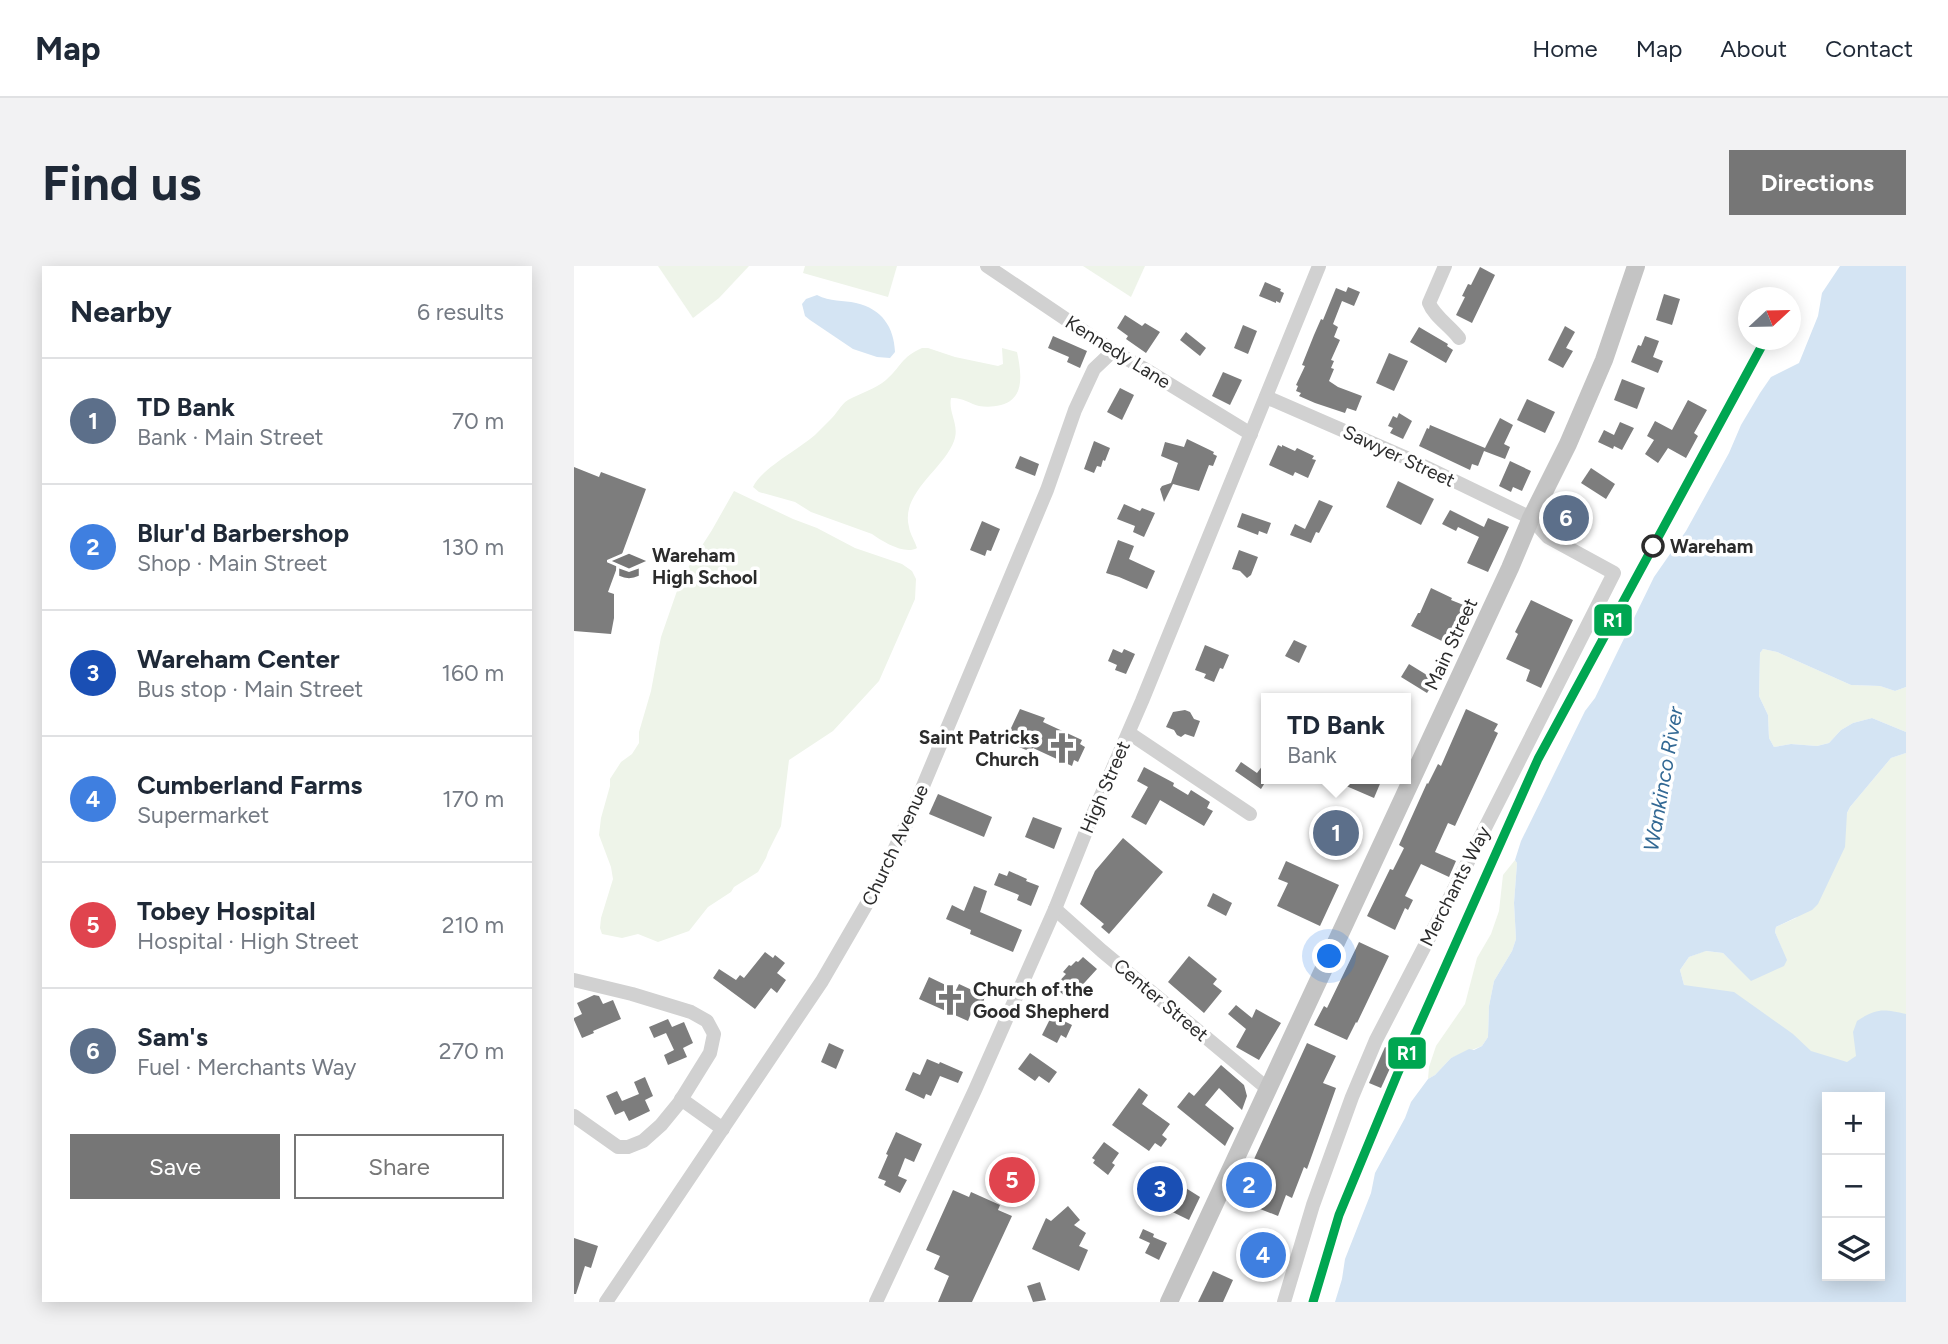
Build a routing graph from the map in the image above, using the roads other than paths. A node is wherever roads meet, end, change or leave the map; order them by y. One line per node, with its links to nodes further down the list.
1 (987, 266): 6 (street, Kennedy Lane)
2 (1319, 266): 7 (street, High Street)
3 (1445, 266): 5 (street)
4 (1636, 266): 9 (main road, Main Street)
5 (1459, 338)
6 (1113, 351): 8 (street, Kennedy Lane); 19 (street, Church Avenue)
7 (1266, 397): 8 (street, High Street); 9 (street, Sawyer Street)
8 (1251, 434): 10 (street, High Street)
9 (1531, 518): 11 (main road, Main Street); 23 (street, Merchants Way)
10 (1129, 733): 13 (street); 14 (street, High Street)
11 (1411, 781)
12 (1410, 784): 16 (main road, Main Street)
13 (1250, 814)
14 (1055, 909): 16 (street, Center Street); 21 (street, High Street)
15 (574, 980): 17 (street)
16 (1268, 1089): 22 (main road, Main Street)
17 (681, 1099): 18 (street); 19 (street)
18 (574, 1116)
19 (723, 1129): 20 (street, Church Avenue)
20 (606, 1302)
21 (876, 1302)
22 (1168, 1302)
23 (1284, 1302)

